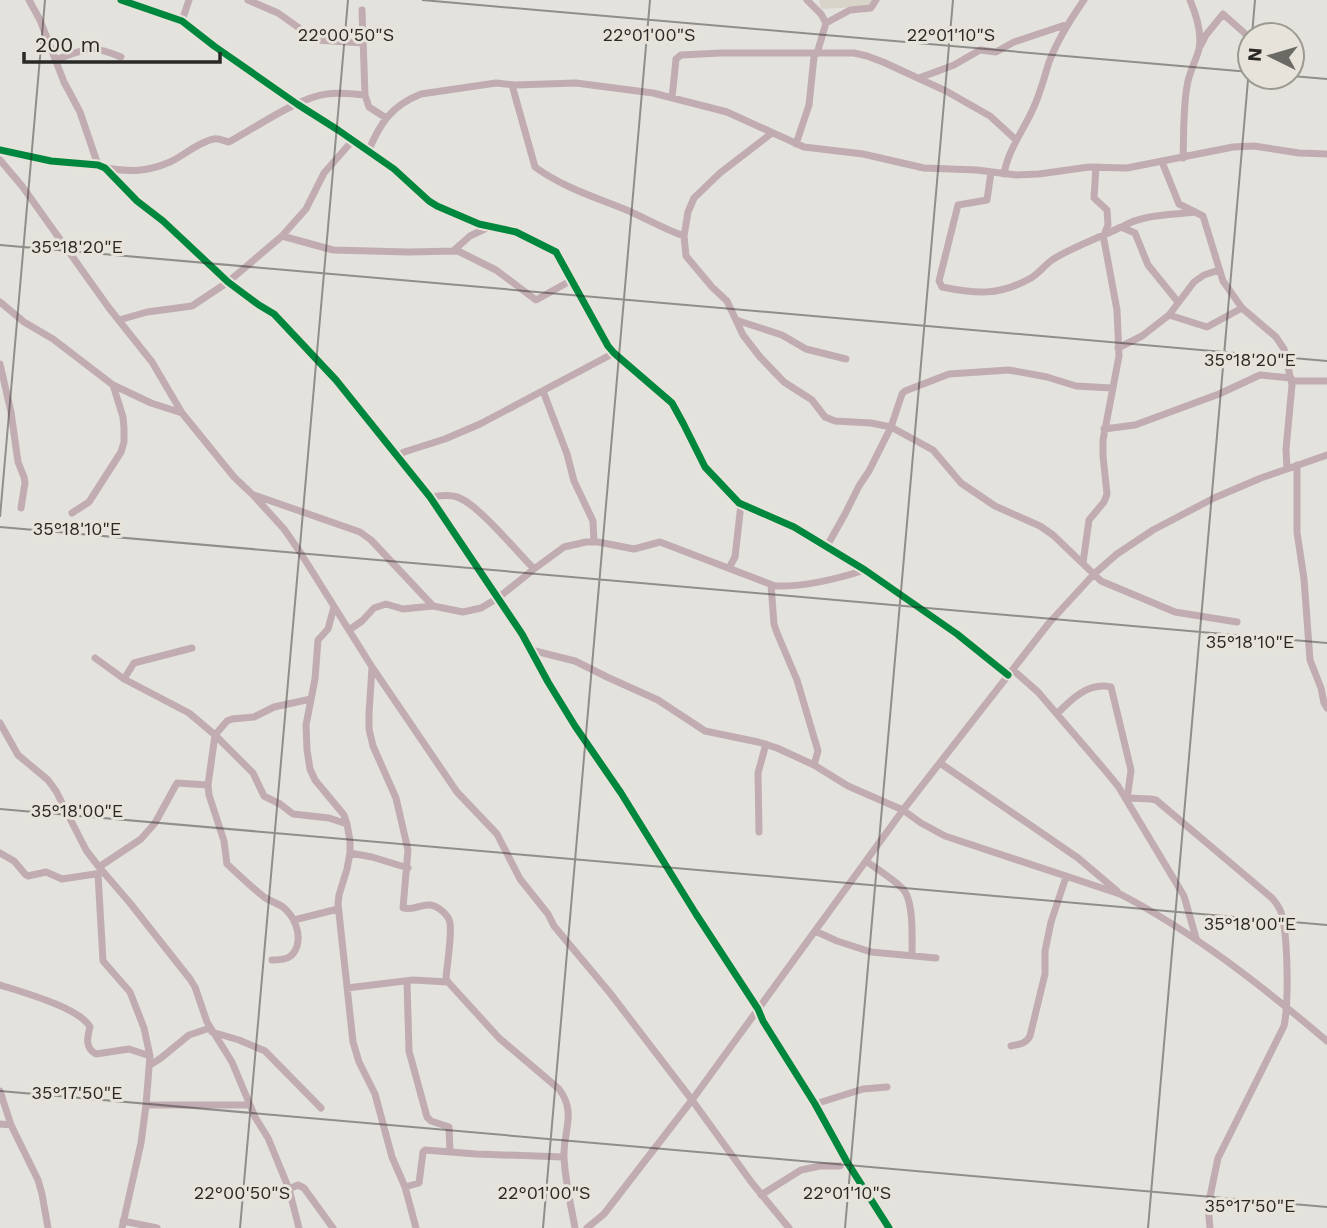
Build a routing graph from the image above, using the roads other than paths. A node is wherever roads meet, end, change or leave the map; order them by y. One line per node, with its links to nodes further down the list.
1 (29, 0): 18 (street)
2 (121, 0): 10 (street)
3 (188, 0): 10 (street)
4 (248, 0): 14 (street)
5 (807, 0): 11 (street)
6 (876, 0): 11 (street)
7 (1084, 0): 12 (street)
8 (1190, 0): 15 (street)
9 (362, 10): 14 (street)
10 (181, 21): 23 (street)
11 (826, 23): 16 (street)
12 (1068, 24): 19 (street); 26 (street)
13 (1236, 25): 15 (street)
14 (363, 43): 21 (street)
15 (1199, 49): 32 (street)
16 (815, 54): 19 (street); 22 (street); 28 (street)
17 (121, 57): 18 (street)
18 (55, 60): 35 (street)
19 (919, 78): 26 (street)
20 (512, 85): 22 (street); 24 (street); 46 (street)
21 (365, 95): 23 (street); 24 (street)
22 (672, 98): 25 (street)
23 (297, 104): 27 (street); 35 (street)
24 (386, 118): 30 (street)
25 (772, 133): 28 (street); 46 (street)
26 (1016, 140): 38 (street)
27 (352, 141): 30 (street); 45 (street)
28 (796, 145): 37 (street)
29 (0, 150): 35 (street)
30 (368, 152): 41 (street)
31 (1327, 154): 32 (street)
32 (1183, 158): 34 (street)
33 (0, 160): 55 (street)
34 (1162, 162): 36 (street); 39 (street)
35 (102, 167): 50 (street)
36 (1096, 167): 38 (street); 44 (street)
37 (990, 172): 38 (street); 44 (street)
38 (1004, 174)
39 (1196, 212): 40 (street); 48 (street)
40 (1142, 219): 42 (street); 43 (street)
41 (491, 226): 47 (street); 49 (street)
42 (1121, 228): 43 (street); 44 (street)
43 (1135, 233): 52 (street)
44 (1104, 235): 57 (street)
45 (282, 236): 47 (street); 50 (street)
46 (684, 236): 56 (street)
47 (452, 252): 49 (street)
48 (1219, 270): 52 (street); 53 (street)
49 (572, 280): 58 (street)
50 (228, 282): 55 (street); 70 (street)
51 (0, 302): 63 (street)
52 (1178, 302): 54 (street)
53 (1242, 308): 54 (street); 61 (street)
54 (1169, 316): 57 (street)
55 (118, 320): 66 (street)
56 (736, 320): 59 (street); 67 (street)
57 (1118, 348): 64 (street)
58 (614, 353): 65 (street); 75 (street)
59 (846, 359)
60 (0, 364): 76 (street)
61 (1292, 380): 62 (street); 68 (street); 72 (street)
62 (1327, 381)
63 (113, 385): 66 (street); 77 (street)
64 (1112, 388): 67 (street); 68 (street)
65 (543, 391): 70 (street); 78 (street)
66 (182, 413): 73 (street)
67 (891, 427): 79 (street); 80 (street)
68 (1104, 429): 80 (street)
69 (1327, 455): 71 (street)
70 (398, 456): 74 (street)
71 (1297, 465): 72 (street); 99 (street)
72 (1287, 469): 84 (street)
73 (253, 495): 87 (street); 88 (street)
74 (430, 497): 82 (street); 86 (street)
75 (741, 504): 79 (street); 81 (street)
76 (21, 508)
77 (72, 513)
78 (594, 542): 81 (street); 82 (street)
79 (827, 546): 83 (street)
80 (1083, 563): 84 (street)
81 (729, 568): 85 (street)
82 (534, 569): 86 (street)
83 (865, 570): 85 (street); 96 (street)
84 (1094, 574): 89 (street); 96 (street)
85 (771, 585): 105 (street)
86 (498, 598): 87 (street); 93 (street)
87 (433, 606): 90 (street)
88 (334, 607): 90 (street); 91 (street)
89 (1237, 622)
90 (348, 628): 91 (street); 95 (street)
91 (328, 629): 98 (street)
92 (192, 648): 97 (street)
93 (531, 650): 103 (street); 130 (street)
94 (95, 658): 97 (street)
95 (372, 667): 114 (street); 137 (street)
96 (1010, 673): 100 (street); 104 (street)
97 (124, 679): 102 (street)
98 (311, 699): 102 (street); 109 (street)
99 (1327, 708)
100 (1057, 714): 107 (street); 107 (street)
101 (0, 723): 115 (street)
102 (215, 735): 106 (street); 109 (street)
103 (766, 744): 105 (street); 110 (street)
104 (940, 763): 108 (street); 117 (street)
105 (814, 765): 108 (street)
106 (208, 785): 115 (street); 119 (street)
107 (1127, 800): 121 (street); 129 (street)
108 (903, 810): 113 (street); 116 (street)
109 (347, 824): 112 (street)
110 (759, 832)
111 (0, 853): 115 (street)
112 (350, 853): 114 (street); 118 (street)
113 (866, 862): 120 (street); 122 (street)
114 (408, 868): 126 (street)
115 (100, 871): 131 (street); 134 (street)
116 (1066, 877): 117 (street); 133 (street)
117 (1120, 894): 121 (street)
118 (338, 909): 119 (street); 128 (street)
119 (294, 920): 124 (street)
120 (815, 931): 122 (street); 130 (street)
121 (1196, 938): 129 (street)
122 (912, 955): 123 (street)
123 (936, 958)
124 (272, 960)
125 (407, 981): 126 (street); 128 (street); 144 (street)
126 (448, 982): 145 (street)
127 (0, 985): 134 (street)
128 (347, 988): 147 (street)
129 (1287, 1007): 132 (street); 160 (street)
130 (758, 1009): 137 (street); 138 (street)
131 (211, 1030): 134 (street); 140 (street); 141 (street)
132 (1327, 1041)
133 (1011, 1046)
134 (150, 1061): 139 (street)
135 (887, 1087): 138 (street)
136 (0, 1091): 143 (street)
137 (692, 1100): 149 (street); 157 (street)
138 (815, 1104): 146 (street)
139 (146, 1105): 140 (street); 150 (street)
140 (249, 1105): 148 (street)
141 (321, 1108)
142 (0, 1124): 143 (street)
143 (11, 1125): 151 (street)
144 (450, 1152): 145 (street); 147 (street)
145 (564, 1157): 156 (street)
146 (847, 1162): 149 (street); 159 (street)
147 (405, 1187): 155 (street)
148 (289, 1189): 153 (street); 154 (street)
149 (761, 1195): 158 (street)
150 (122, 1225): 152 (street)
151 (48, 1228)
152 (157, 1228)
153 (299, 1228)
154 (333, 1228)
155 (416, 1228)
156 (575, 1228)
157 (587, 1228)
158 (789, 1228)
159 (889, 1228)
160 (1210, 1228)

